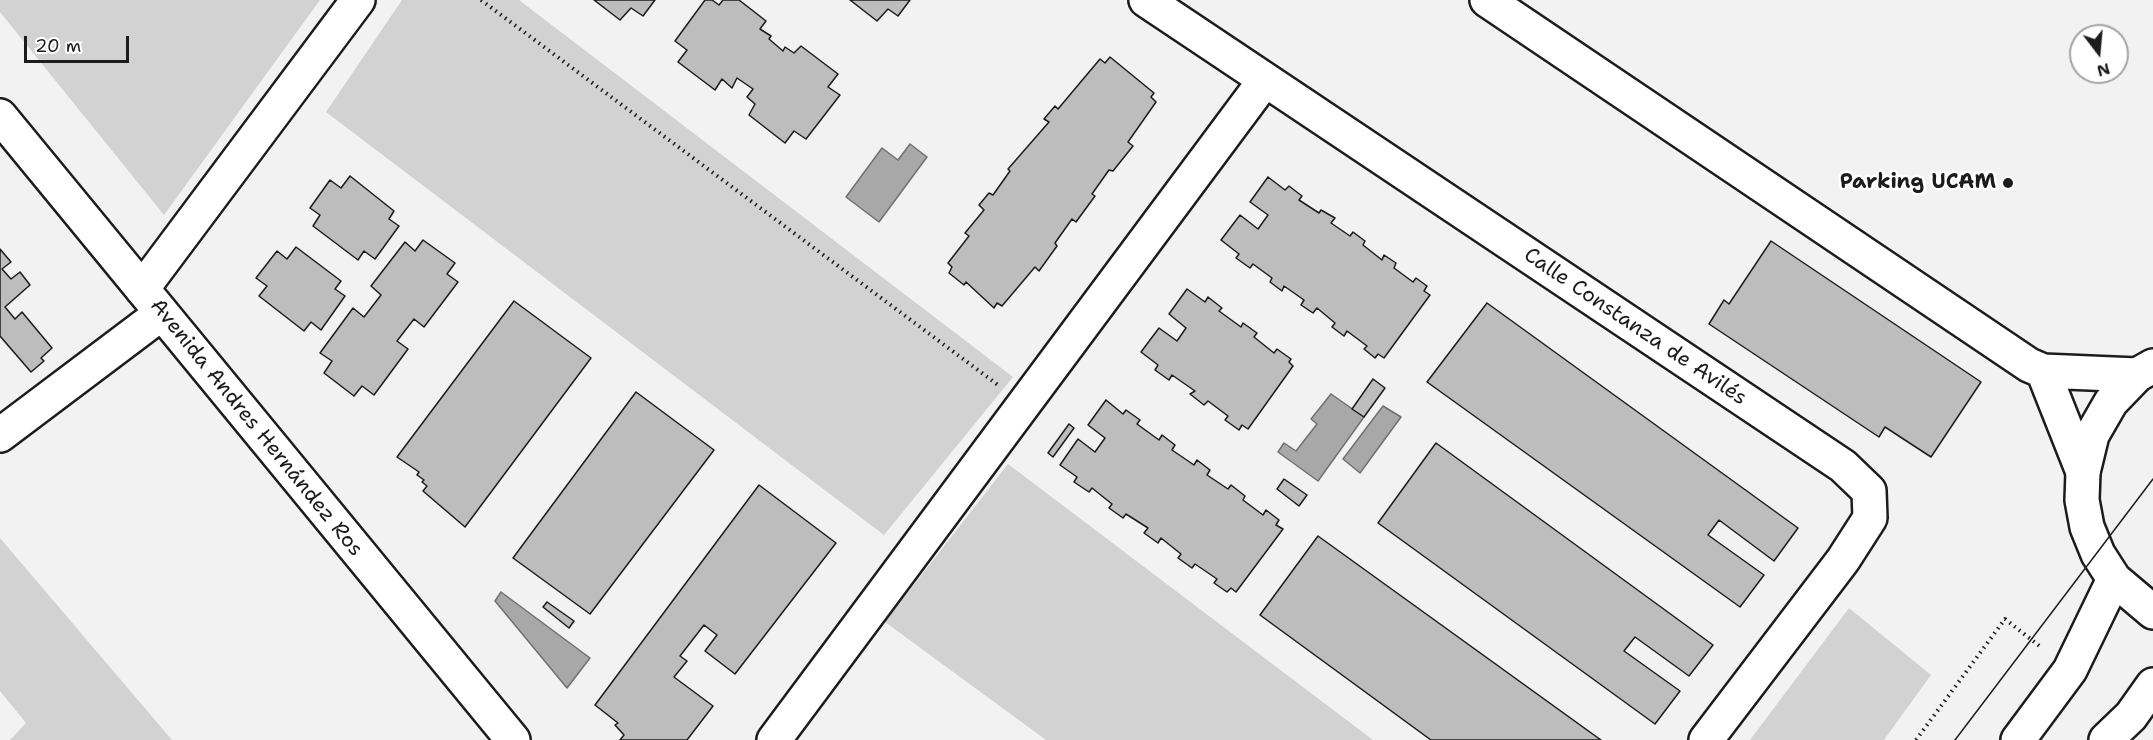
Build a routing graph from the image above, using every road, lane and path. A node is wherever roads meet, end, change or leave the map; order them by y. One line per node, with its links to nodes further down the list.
1 (358, 0): 7 (street)
2 (481, 0): 10 (path)
3 (1146, 0): 5 (street, Calle Constanza de Avilés)
4 (1487, 0): 9 (street)
5 (1265, 80): 10 (street); 19 (street, Calle Constanza de Avilés)
6 (0, 116): 7 (street, Avenida Andres Hernández Ros)
7 (152, 301): 11 (street); 17 (street, Avenida Andres Hernández Ros)
8 (2145, 370): 9 (street); 12 (street)
9 (2043, 371): 12 (street)
10 (1024, 404): 18 (street)
11 (0, 435)
12 (2083, 472): 13 (street)
13 (2114, 579): 14 (street); 15 (street)
14 (2153, 612)
15 (2070, 670): 20 (path); 21 (street)
16 (2153, 685): 22 (street)
17 (513, 740)
18 (774, 740)
19 (1706, 740)
20 (1916, 740)
21 (2018, 740)
22 (2106, 740)

